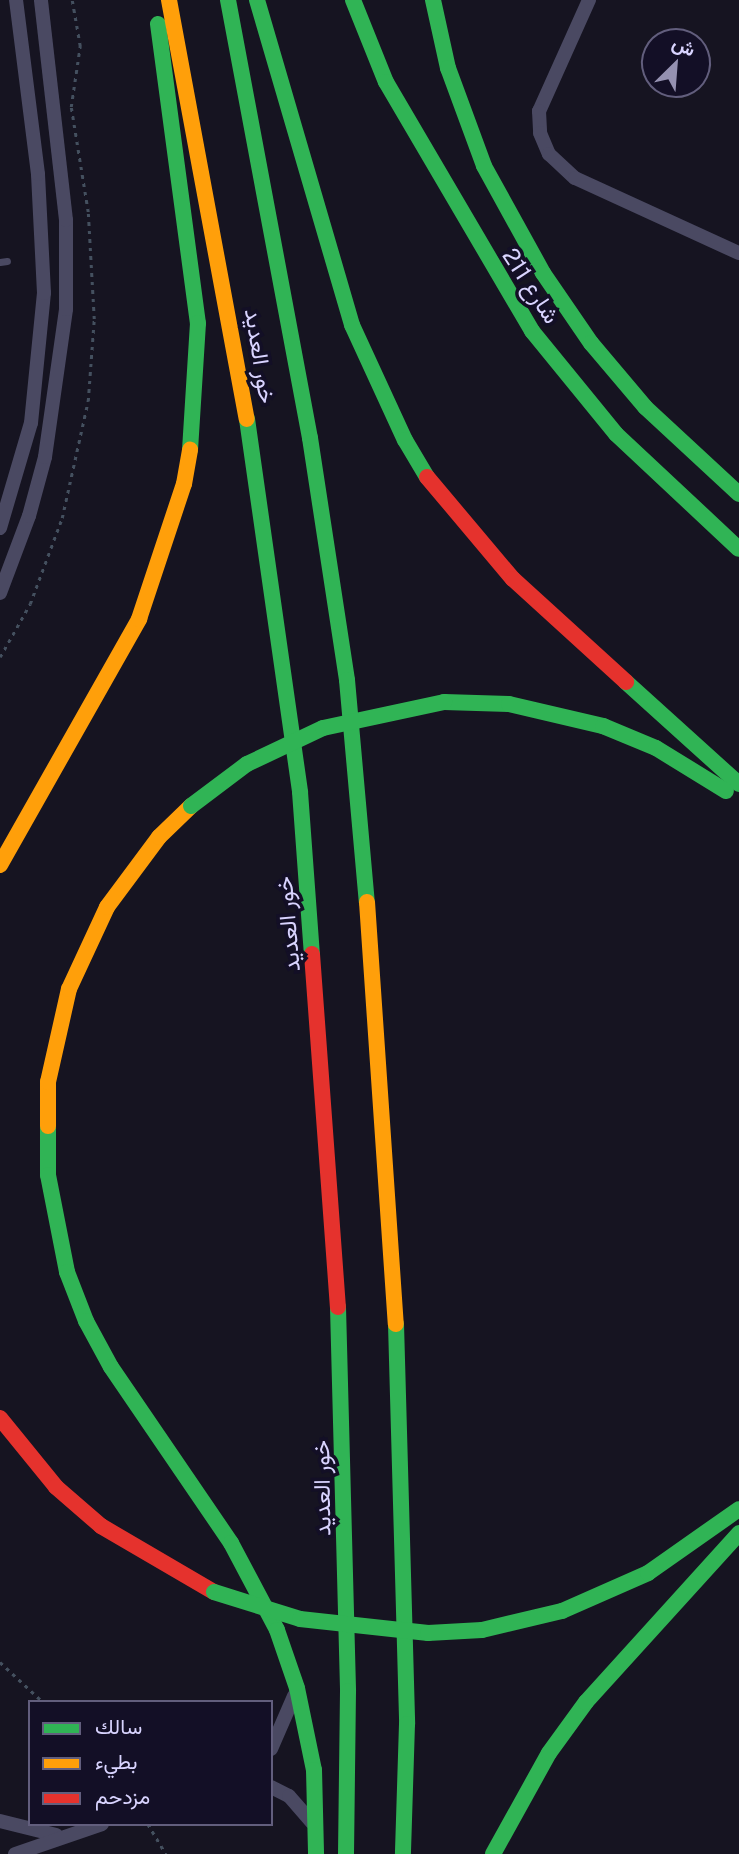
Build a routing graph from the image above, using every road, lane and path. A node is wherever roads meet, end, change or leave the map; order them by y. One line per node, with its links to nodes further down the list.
1 (16, 0): 12 (street)
2 (41, 0): 14 (street)
3 (155, 0): 17 (main road)
4 (169, 0): 34 (main road, خور العديد)
5 (228, 0): 35 (main road, خور العديد)
6 (257, 0): 15 (main road)
7 (353, 0): 13 (main road, شارع 211)
8 (433, 0): 11 (main road, شارع 211)
9 (589, 0): 10 (street)
10 (739, 253)
11 (739, 494)
12 (0, 528)
13 (739, 548)
14 (0, 593)
15 (739, 783)
16 (739, 802): 22 (main road, bridge)
17 (0, 865)
18 (0, 1418): 19 (main road, bridge)
19 (739, 1509)
20 (739, 1533): 36 (main road)
21 (0, 1662): 23 (path)
22 (297, 1688): 24 (street); 29 (main road)
23 (41, 1700)
24 (273, 1744)
25 (273, 1788): 29 (street)
26 (0, 1821): 30 (street)
27 (96, 1826): 30 (street)
28 (149, 1826): 32 (path)
29 (316, 1828): 33 (main road)
30 (64, 1836): 31 (street)
31 (15, 1854)
32 (166, 1854)
33 (316, 1854)
34 (346, 1854)
35 (403, 1854)
36 (493, 1854)

